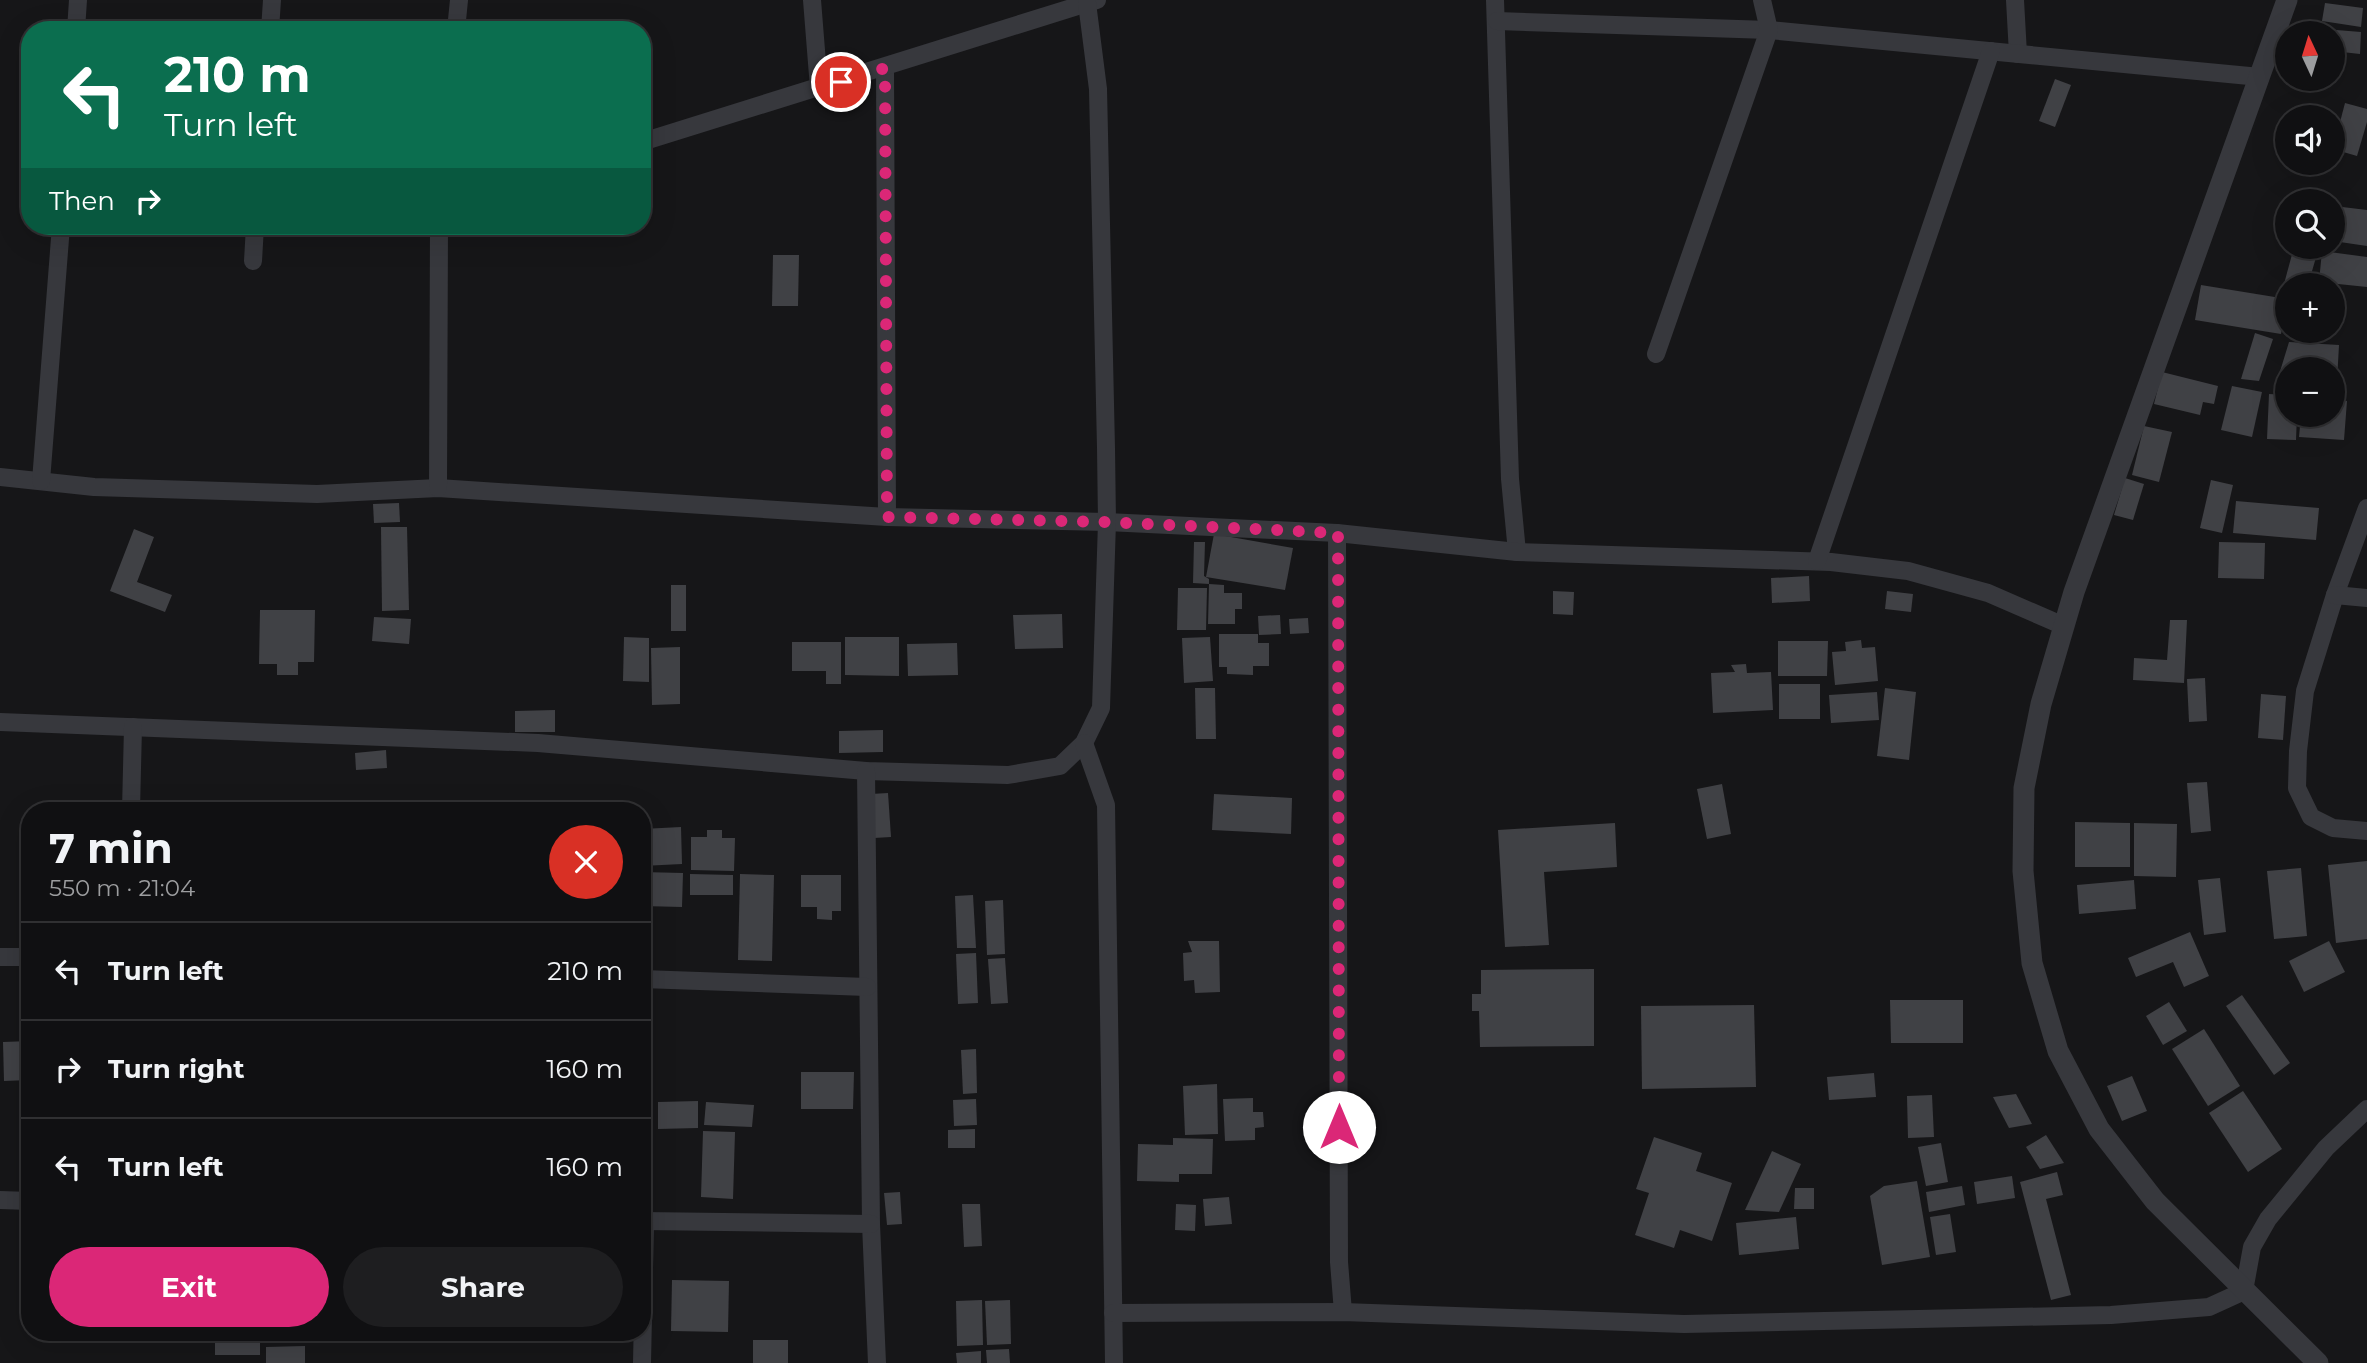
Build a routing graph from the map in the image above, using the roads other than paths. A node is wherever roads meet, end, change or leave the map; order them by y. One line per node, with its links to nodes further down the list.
1 (78, 0): 11 (street)
2 (272, 0): 12 (street)
3 (459, 0): 13 (street)
4 (812, 0): 20 (street)
5 (1495, 0): 14 (street)
6 (1762, 0): 15 (street)
7 (2015, 0): 17 (street)
8 (2287, 0): 19 (street)
9 (1092, 2): 10 (street); 32 (street)
10 (1046, 7): 18 (street)
11 (77, 21)
12 (271, 21)
13 (457, 21)
14 (1497, 21): 15 (street); 34 (street)
15 (1769, 30): 16 (street); 26 (street)
16 (1992, 51): 17 (street); 35 (street)
17 (2018, 54): 19 (street)
18 (885, 68): 20 (street); 31 (street)
19 (2260, 77): 38 (street)
20 (819, 89): 21 (street)
21 (651, 139)
22 (60, 235): 28 (street)
23 (254, 235): 25 (street)
24 (439, 235): 29 (street)
25 (253, 261)
26 (1656, 354)
27 (0, 477): 28 (street)
28 (41, 481): 29 (street)
29 (438, 488): 31 (street)
30 (2367, 508): 36 (street)
31 (887, 517): 32 (street)
32 (1107, 522): 33 (street); 41 (street)
33 (1338, 533): 34 (street); 55 (street)
34 (1517, 552): 35 (street)
35 (1817, 561): 38 (street)
36 (2335, 595): 37 (street); 44 (street)
37 (2367, 598)
38 (2064, 626): 54 (street)
39 (0, 722): 40 (street)
40 (132, 727): 42 (street); 43 (street)
41 (1084, 743): 42 (street); 56 (street)
42 (866, 771): 48 (street)
43 (131, 802)
44 (2367, 831)
45 (0, 957): 46 (street)
46 (21, 957)
47 (651, 979): 48 (street)
48 (867, 987): 53 (street)
49 (2367, 1109): 54 (street)
50 (0, 1200): 51 (street)
51 (21, 1201)
52 (651, 1221): 53 (street)
53 (872, 1224): 60 (street)
54 (2244, 1291): 55 (street); 61 (street)
55 (1343, 1311): 56 (street)
56 (1113, 1313): 58 (street)
57 (642, 1341): 59 (street)
58 (1113, 1362)
59 (642, 1363)
60 (877, 1363)
61 (2318, 1363)

